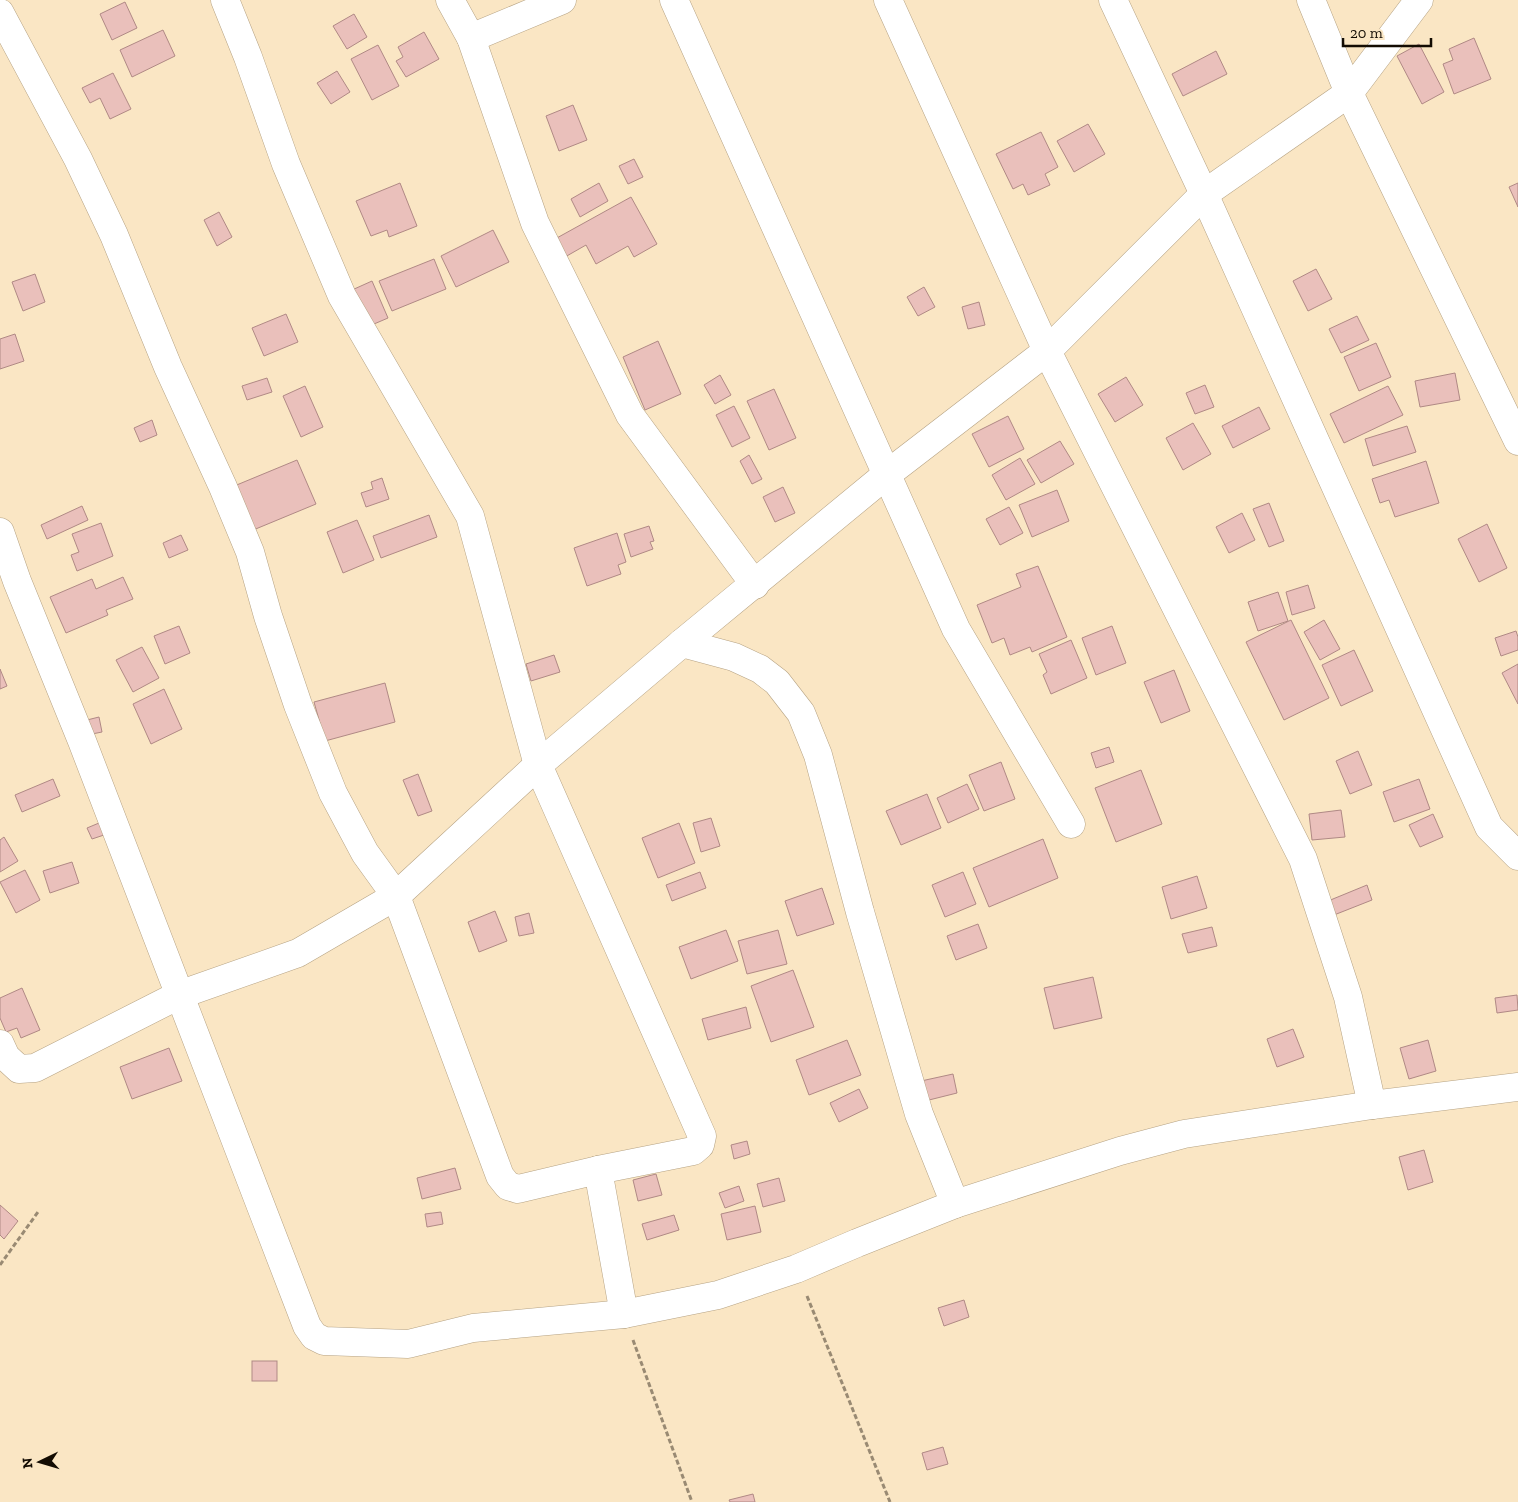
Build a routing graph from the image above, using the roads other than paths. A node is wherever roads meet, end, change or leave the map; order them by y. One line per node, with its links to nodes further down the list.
1 (225, 0): 19 (street)
2 (450, 0): 10 (street)
3 (562, 0): 10 (street)
4 (674, 0): 15 (street)
5 (888, 0): 13 (street)
6 (1113, 0): 12 (street)
7 (1311, 0): 11 (street)
8 (1419, 0): 11 (street)
9 (0, 13): 22 (street)
10 (471, 38): 17 (street)
11 (1349, 93): 12 (street); 14 (street)
12 (1204, 194): 13 (street); 21 (street)
13 (1047, 351): 15 (street); 26 (street)
14 (1518, 440)
15 (886, 475): 17 (street); 20 (street)
16 (0, 532): 23 (street)
17 (755, 585): 18 (street)
18 (682, 644): 19 (street); 28 (street)
19 (538, 765): 22 (street); 27 (street)
20 (1071, 824)
21 (1518, 856)
22 (396, 896): 23 (street); 27 (street)
23 (179, 995): 24 (street); 29 (street)
24 (0, 1044)
25 (1518, 1087): 26 (street)
26 (1372, 1105): 28 (street)
27 (598, 1170): 29 (street)
28 (956, 1204): 29 (street)
29 (624, 1314)

